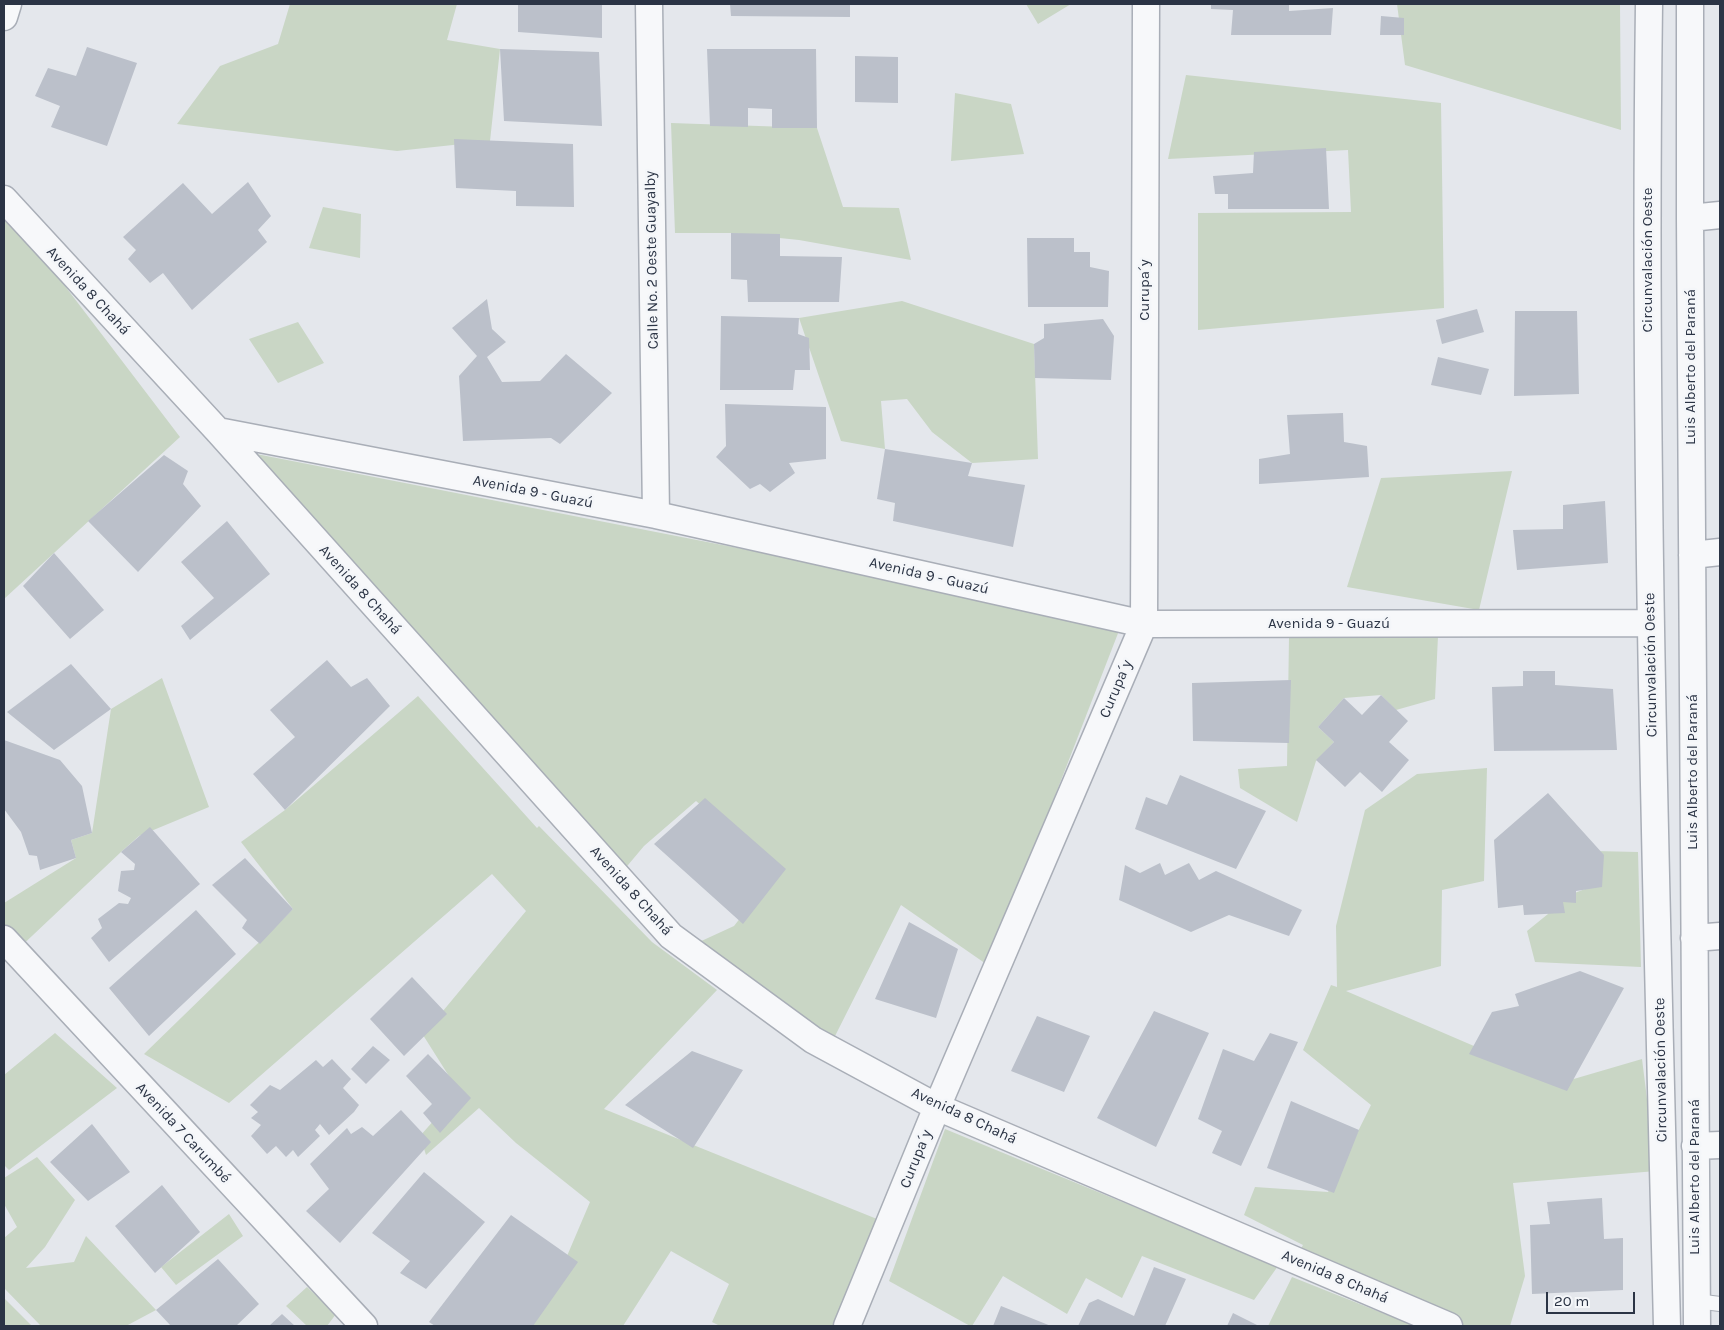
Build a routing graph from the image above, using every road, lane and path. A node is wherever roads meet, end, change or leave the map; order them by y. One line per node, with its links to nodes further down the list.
1 (8, 4): 6 (street)
2 (649, 4): 11 (street, Calle No. 2 Oeste Guayalby)
3 (1146, 4): 15 (street, Curupa´y)
4 (1649, 4): 14 (street, Circunvalación Oeste)
5 (1690, 4): 9 (street, Luis Alberto del Paraná)
6 (4, 16)
7 (4, 199): 10 (street, Avenida 8 Chahá)
8 (1720, 216): 9 (street)
9 (1690, 218): 13 (street, Luis Alberto del Paraná)
10 (218, 431): 11 (street, Avenida 9 - Guazú); 19 (street, Avenida 8 Chahá)
11 (656, 516): 15 (street, Avenida 9 - Guazú)
12 (1720, 552): 13 (street)
13 (1692, 555): 17 (street, Luis Alberto del Paraná)
14 (1650, 623): 15 (street, Avenida 9 - Guazú); 25 (street, Circunvalación Oeste)
15 (1144, 624): 19 (street, Curupa´y)
16 (1720, 936): 17 (street)
17 (1694, 938): 20 (street, Luis Alberto del Paraná)
18 (4, 939): 22 (street, Avenida 7 Carumbé)
19 (937, 1107): 23 (street, Curupa´y); 24 (street, Avenida 8 Chahá)
20 (1708, 1145): 21 (street, Luis Alberto del Paraná)
21 (1705, 1310)
22 (364, 1326)
23 (847, 1326)
24 (1449, 1326)
25 (1667, 1326)

